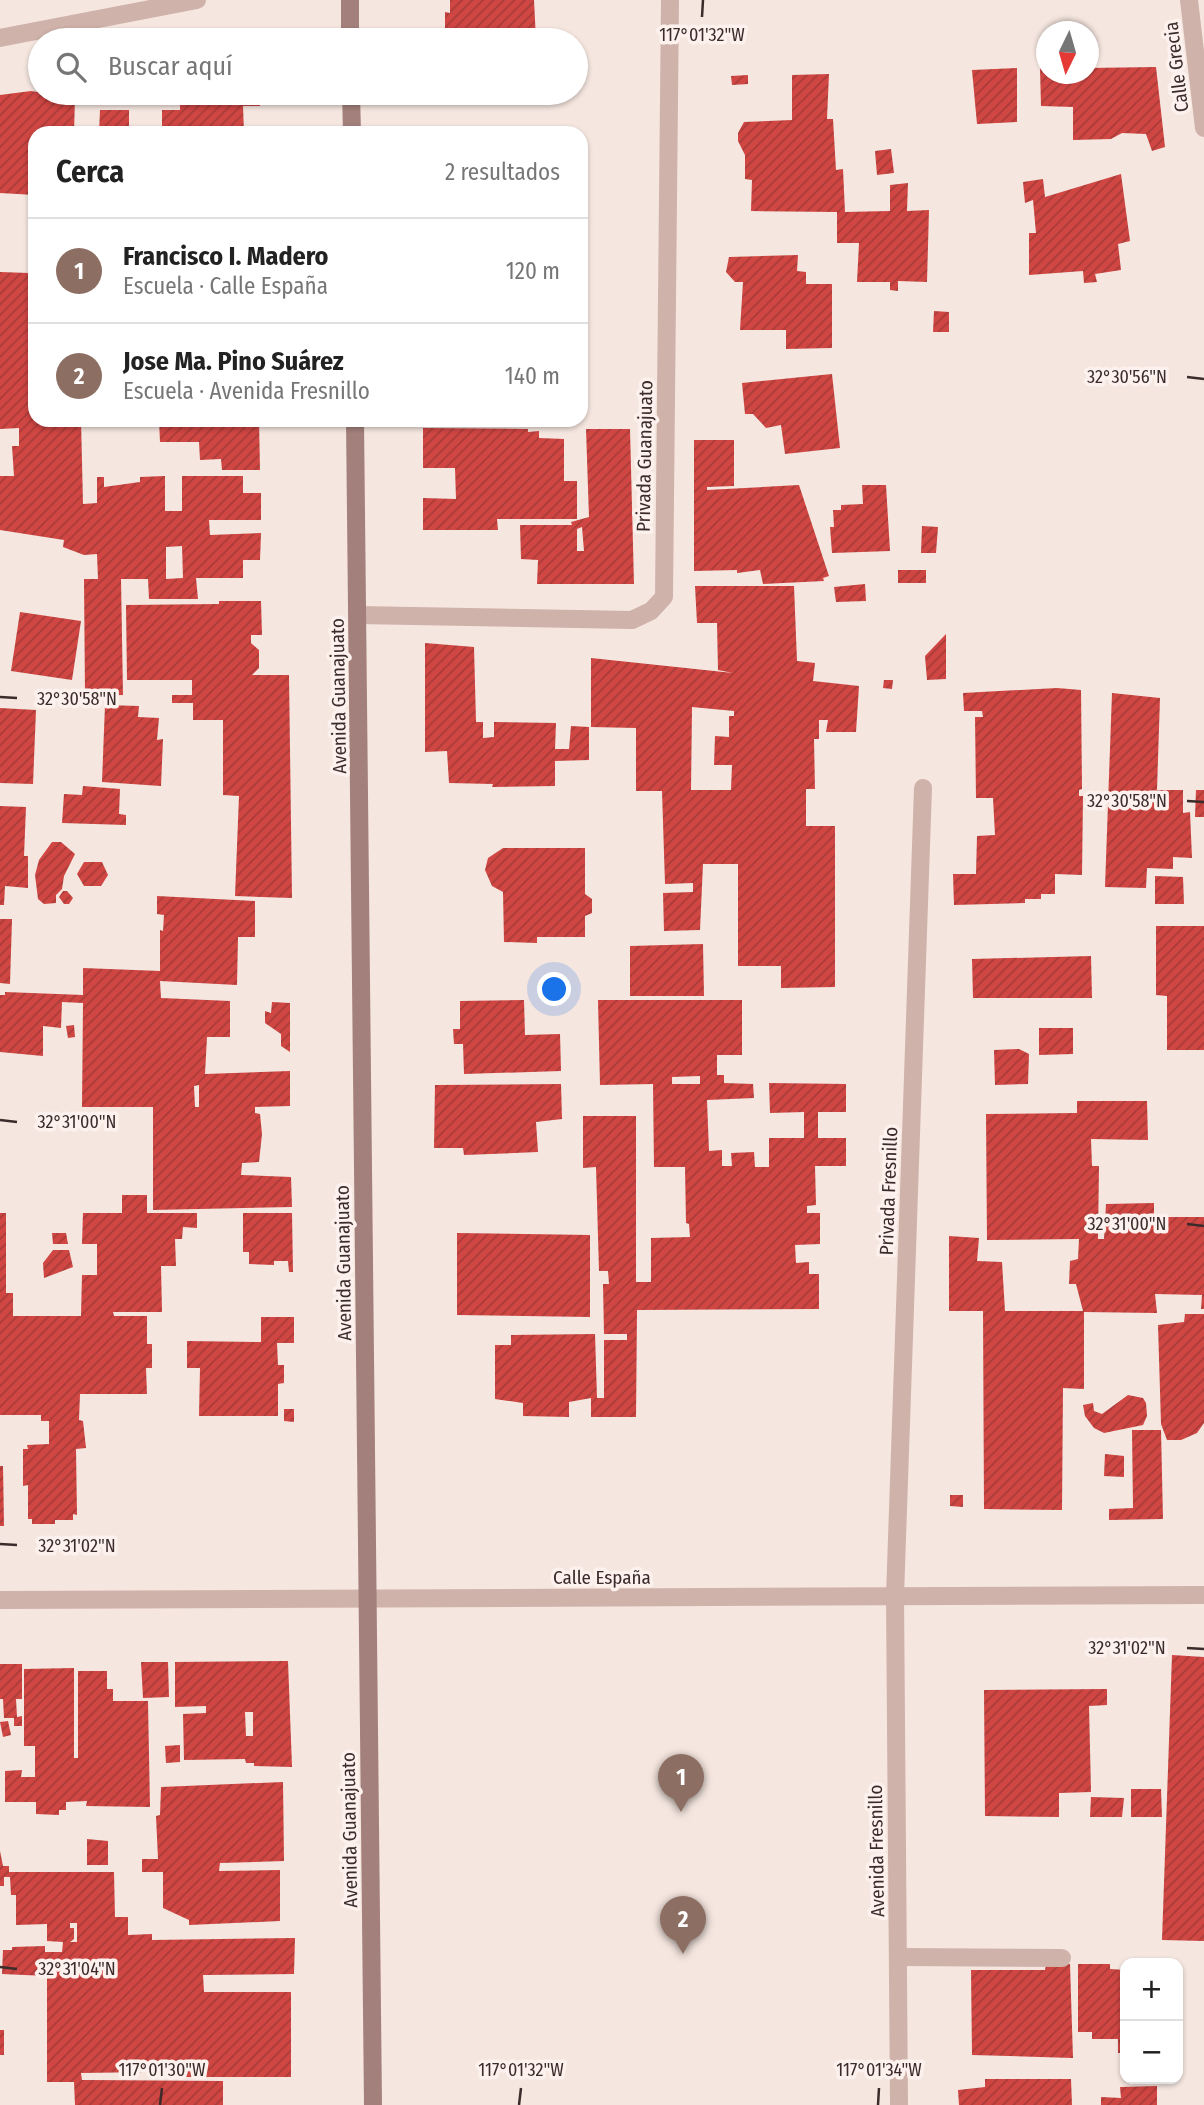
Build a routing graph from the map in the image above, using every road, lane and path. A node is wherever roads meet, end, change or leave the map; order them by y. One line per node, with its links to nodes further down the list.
1 (197, 0): 5 (street)
2 (350, 0): 6 (street)
3 (670, 0): 13 (street, Privada Guanajuato)
4 (1189, 0): 11 (street, Calle Grecia)
5 (52, 28)
6 (350, 28)
7 (28, 33): 8 (street)
8 (0, 38)
9 (351, 105): 10 (street)
10 (352, 126)
11 (1204, 128)
12 (355, 427): 13 (street, Avenida Guanajuato)
13 (358, 615): 17 (street, Avenida Guanajuato)
14 (923, 788): 16 (street, Privada Fresnillo)
15 (1204, 1595): 16 (street, Calle España)
16 (894, 1596): 17 (street, Calle España); 19 (street, Avenida Fresnillo)
17 (368, 1599): 18 (street, Calle España); 21 (street, Avenida Guanajuato)
18 (0, 1600)
19 (898, 1957): 20 (street); 22 (street, Avenida Fresnillo)
20 (1062, 1958)
21 (373, 2105)
22 (899, 2105)

